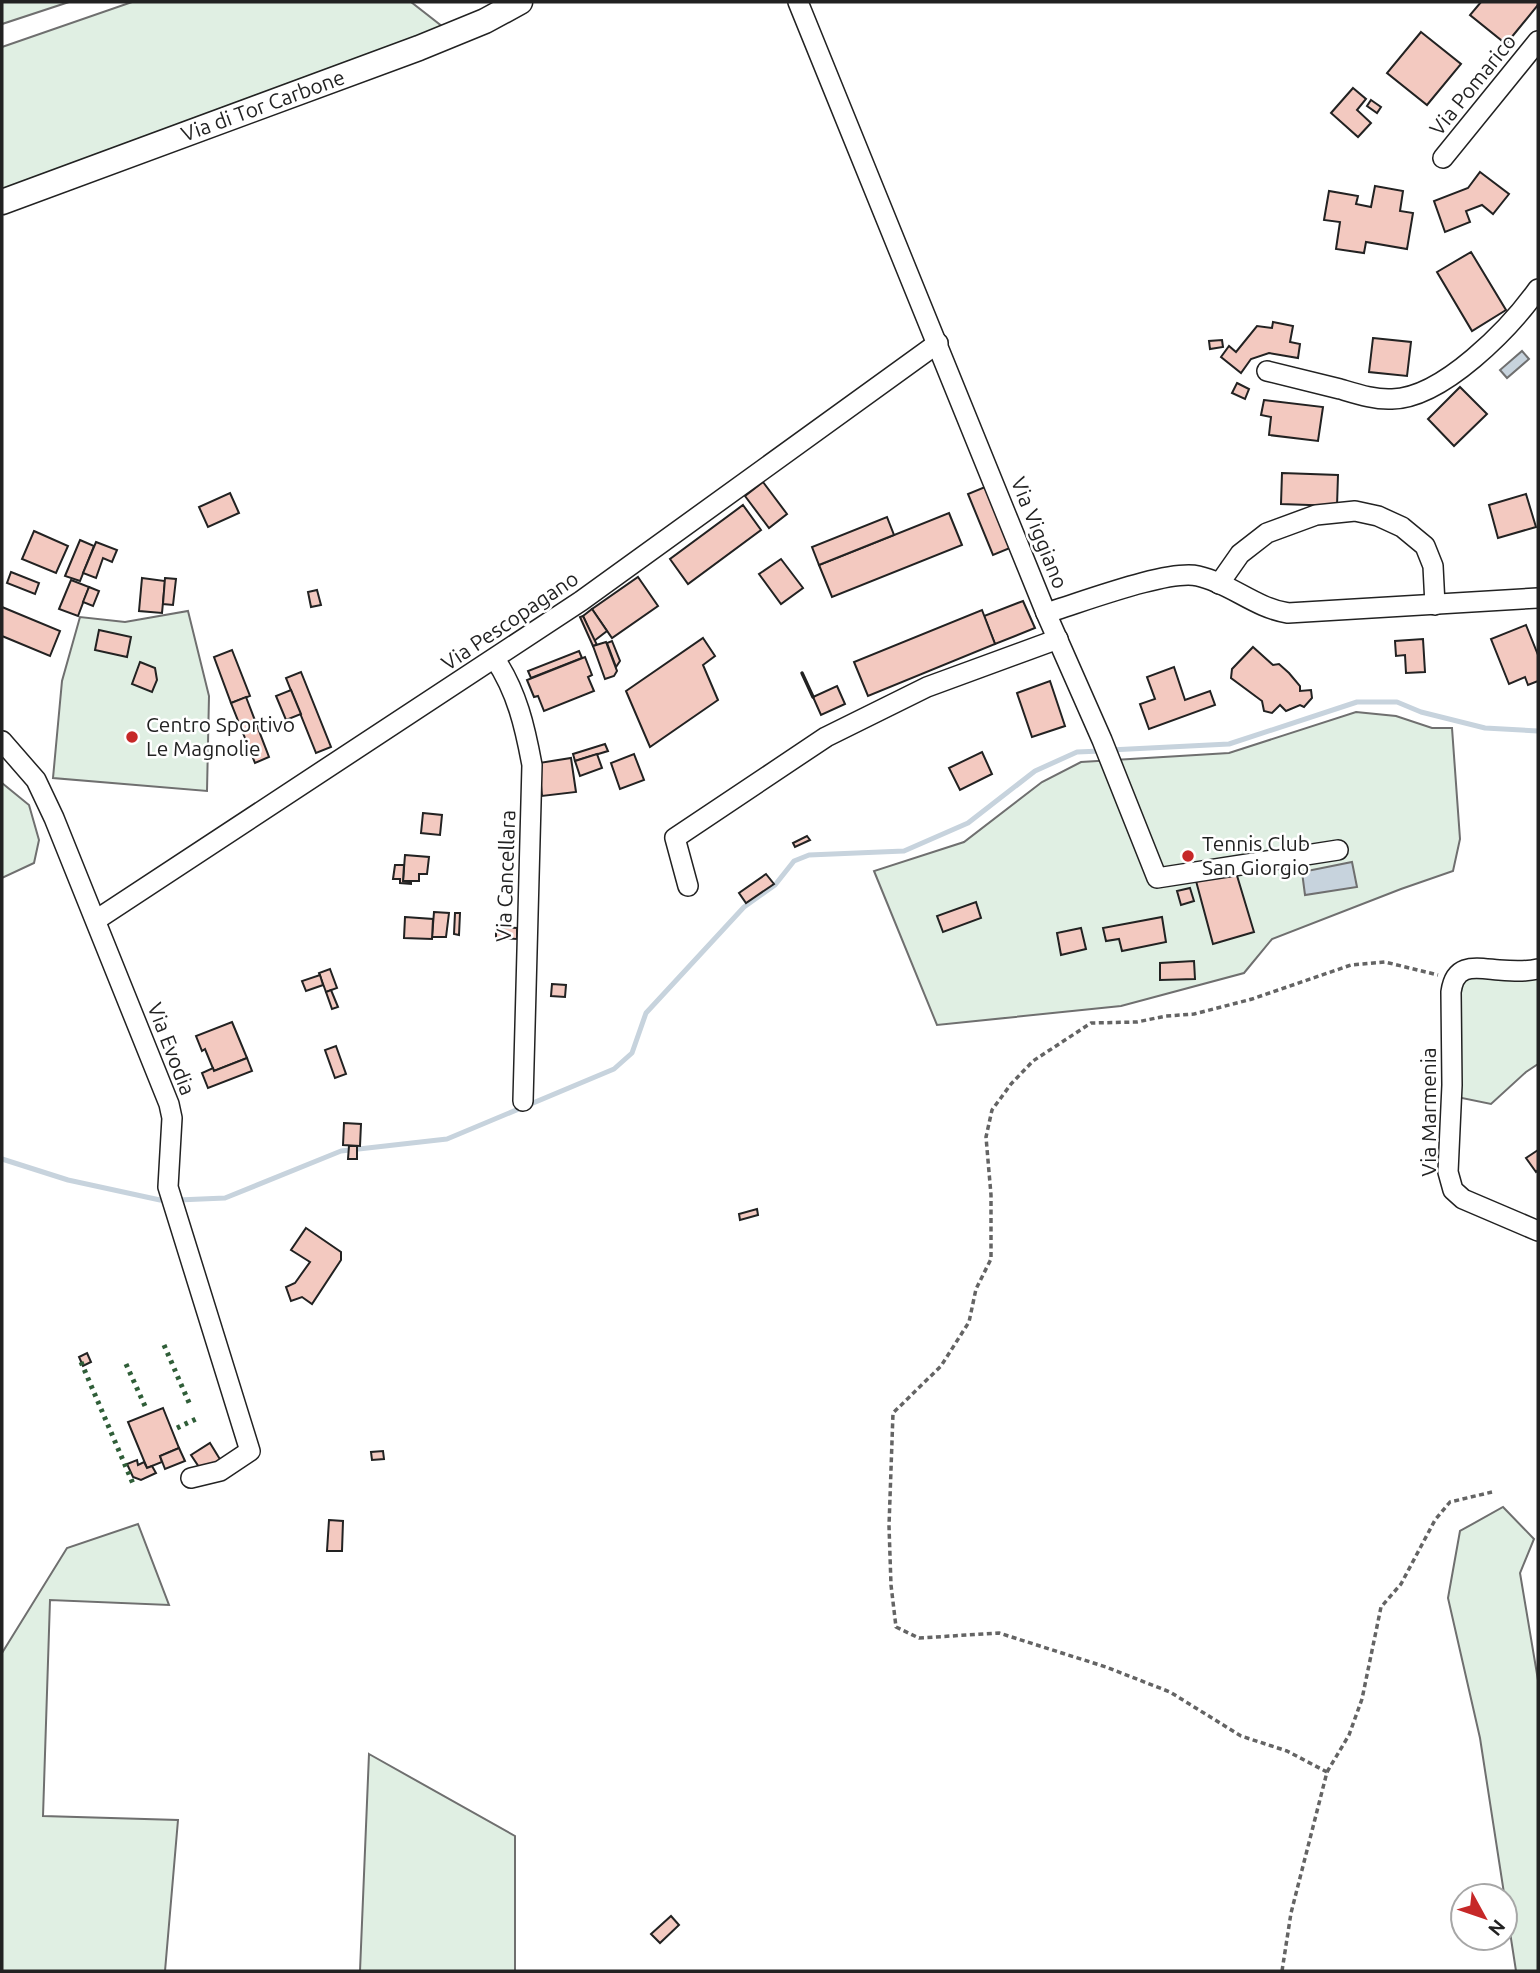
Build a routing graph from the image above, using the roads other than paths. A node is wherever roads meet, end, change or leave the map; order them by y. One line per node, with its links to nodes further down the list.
1 (520, 2): 5 (main road, Via di Tor Carbone)
2 (798, 2): 7 (street, Via Viggiano)
3 (1538, 41): 4 (street, Via Pomarico)
4 (1443, 158)
5 (2, 202)
6 (1538, 289): 8 (street)
7 (938, 343): 12 (street, Via Viggiano); 14 (street, Via Pescopagano)
8 (1267, 371)
9 (1219, 584): 11 (street, Via Viggiano); 11 (street); 12 (street, Via Viggiano)
10 (1538, 598): 11 (street, Via Viggiano)
11 (1436, 605)
12 (1046, 613): 13 (street)
13 (1058, 639): 16 (street); 17 (street)
14 (495, 659): 18 (street, Via Pescopagano); 20 (street, Via Cancellara)
15 (2, 741): 18 (street, Via Evodia)
16 (1338, 850)
17 (688, 886)
18 (96, 920): 22 (street, Via Evodia)
19 (1538, 969): 21 (street, Via Marmenia)
20 (523, 1101)
21 (1538, 1231)
22 (191, 1478)

